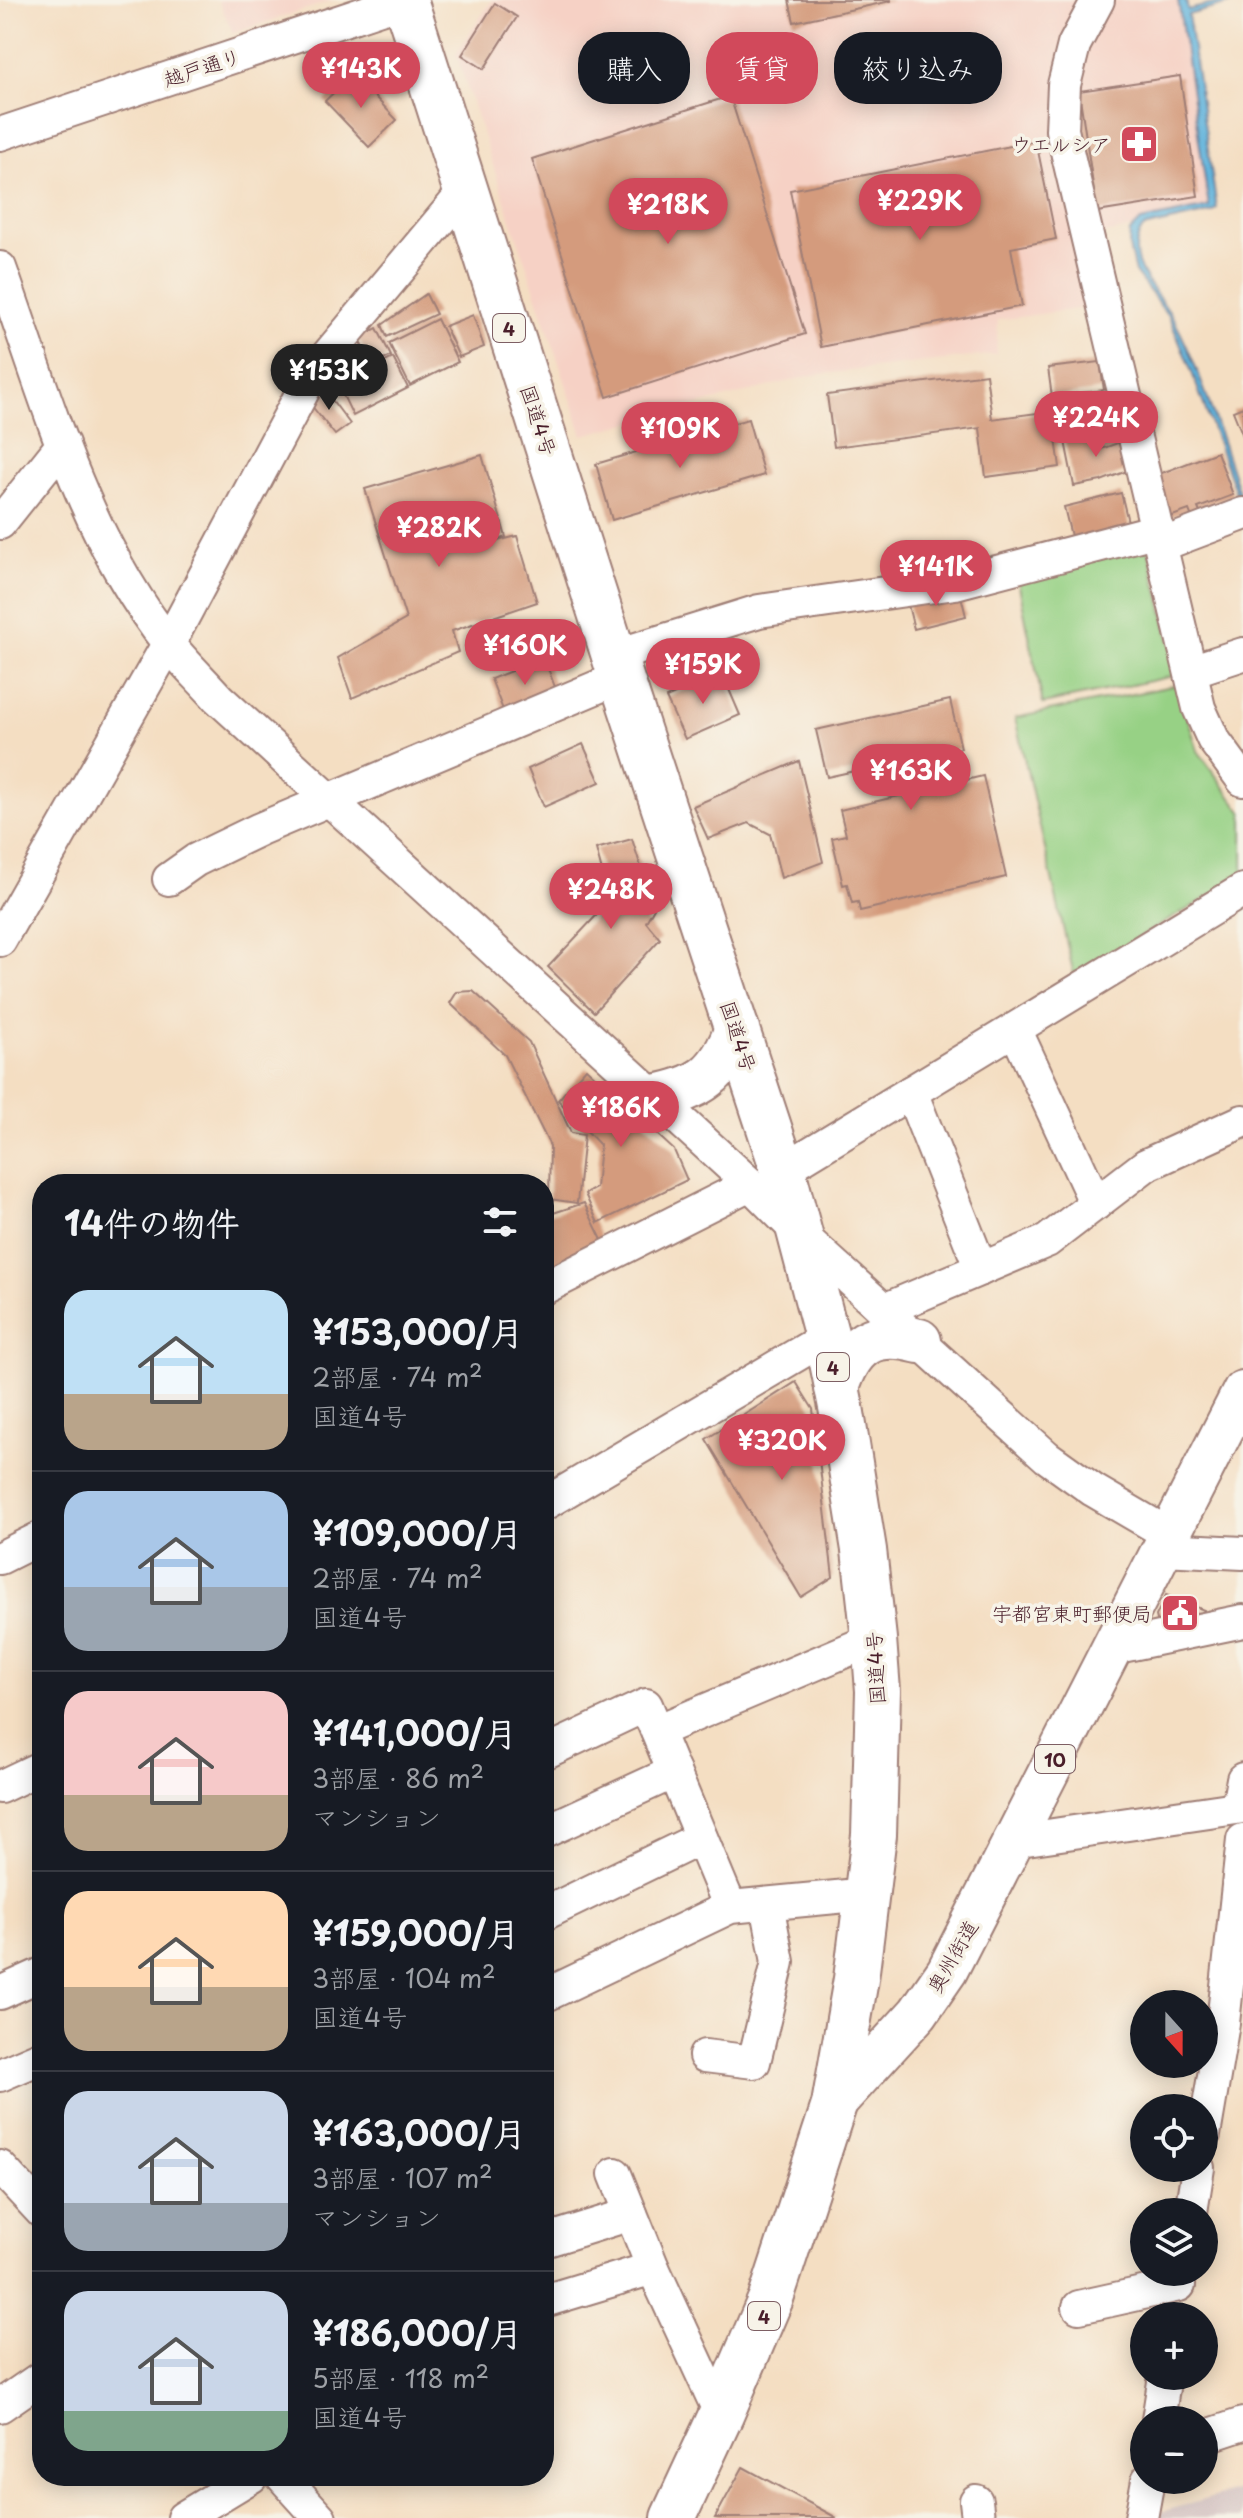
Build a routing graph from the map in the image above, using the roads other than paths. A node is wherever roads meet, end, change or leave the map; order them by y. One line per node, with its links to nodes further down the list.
1 (404, 0): 3 (street, 越戸通り); 4 (highway, 国道4号 / 4)
2 (1098, 0): 9 (street)
3 (0, 134)
4 (465, 191): 10 (street); 12 (highway, 国道4号 / 4)
5 (0, 268): 6 (street)
6 (63, 444): 8 (street); 10 (street)
7 (1243, 514): 9 (street)
8 (0, 523)
9 (1160, 538): 12 (street); 13 (street)
10 (168, 644): 15 (street); 18 (street)
11 (1243, 654): 13 (street)
12 (617, 666): 15 (street); 19 (highway, 国道4号 / 4)
13 (1191, 671): 14 (street)
14 (1243, 780)
15 (328, 800): 16 (street); 22 (street)
16 (169, 879)
17 (1243, 890): 20 (street)
18 (0, 940)
19 (737, 1029): 22 (highway); 24 (highway, 国道4号 / 4)
20 (1015, 1029): 21 (street); 25 (street)
21 (911, 1092): 24 (street); 27 (street)
22 (654, 1097): 24 (street)
23 (1243, 1121): 25 (street)
24 (767, 1177): 26 (highway, 国道4号 / 4); 28 (street)
25 (1096, 1204): 27 (street)
26 (802, 1236): 29 (street); 30 (highway, 国道4号 / 4)
27 (981, 1269): 29 (street)
28 (554, 1283)
29 (884, 1310): 31 (street)
30 (827, 1337): 32 (highway, 国道4号 / 4); 34 (street)
31 (919, 1341): 32 (highway); 36 (street)
32 (837, 1388): 40 (highway, 国道4号 / 4)
33 (1243, 1391): 36 (main road, 奥州街道 / 10)
34 (554, 1498)
35 (32, 1542): 38 (street)
36 (1166, 1542): 37 (street); 41 (main road, 奥州街道 / 10)
37 (1243, 1553)
38 (0, 1558)
39 (1243, 1621): 41 (street)
40 (874, 1639): 42 (street); 52 (highway, 国道4号 / 4)
41 (1112, 1648): 51 (main road, 奥州街道 / 10)
42 (657, 1731): 43 (street); 45 (street)
43 (554, 1748)
44 (32, 1772): 46 (street)
45 (674, 1772): 48 (street); 49 (street)
46 (0, 1787)
47 (1241, 1798): 51 (street)
48 (554, 1827)
49 (701, 1838): 54 (street); 55 (street)
50 (1243, 1840): 62 (street)
51 (1013, 1841): 63 (main road, 奥州街道 / 10)
52 (868, 1894): 53 (street); 63 (highway, 国道4号 / 4)
53 (767, 1904): 54 (street); 59 (street)
54 (730, 1907): 57 (street)
55 (554, 1909)
56 (32, 1979): 58 (street)
57 (554, 1991)
58 (0, 1993)
59 (705, 2056)
60 (32, 2061): 61 (street)
61 (0, 2075)
62 (1211, 2094)
63 (834, 2105): 75 (highway, 奥州街道 / 4)
64 (0, 2167): 66 (street)
65 (615, 2174): 67 (street)
66 (21, 2204)
67 (631, 2214): 68 (street); 69 (street)
68 (554, 2238)
69 (653, 2268): 71 (street); 75 (street)
70 (1178, 2291): 72 (street)
71 (554, 2298)
72 (1079, 2307)
73 (32, 2384): 74 (street)
74 (0, 2406)
75 (721, 2415): 83 (highway, 奥州街道 / 4)
76 (1243, 2424): 77 (street)
77 (1218, 2432)
78 (236, 2486): 81 (street)
79 (291, 2486): 82 (street)
80 (1145, 2494): 84 (street)
81 (183, 2518)
82 (320, 2518)
83 (673, 2518)
84 (1141, 2518)

